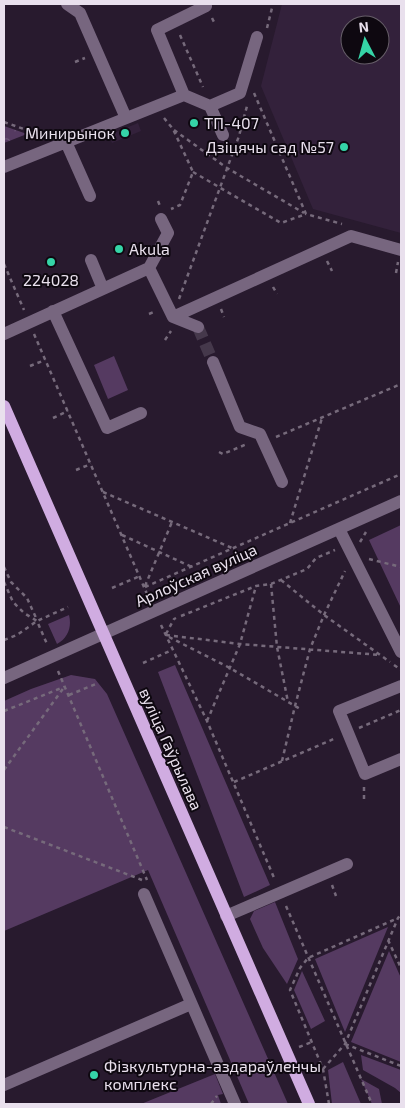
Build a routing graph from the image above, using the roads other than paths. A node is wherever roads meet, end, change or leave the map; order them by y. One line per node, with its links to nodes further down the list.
1 (67, 4): 6 (street)
2 (206, 6): 4 (street)
3 (262, 33): 5 (street)
4 (184, 95): 5 (street); 6 (street)
5 (208, 101): 7 (street)
6 (126, 118): 8 (street)
7 (223, 135)
8 (66, 142): 9 (street); 10 (street)
9 (4, 167)
10 (90, 196)
11 (161, 219): 14 (street)
12 (400, 255): 17 (street)
13 (91, 260): 15 (street)
14 (149, 268): 15 (street); 17 (street)
15 (103, 289): 16 (street)
16 (53, 311): 19 (street); 22 (street)
17 (173, 316): 18 (street)
18 (198, 328)
19 (4, 334)
20 (213, 362): 23 (street)
21 (4, 406): 26 (main road, вуліца Гаўрылава)
22 (141, 413)
23 (282, 482)
24 (401, 501): 25 (street, Арлоўская вуліца)
25 (339, 529): 26 (street, Арлоўская вуліца); 27 (street)
26 (104, 634): 28 (street, Арлоўская вуліца); 33 (main road, вуліца Гаўрылава)
27 (401, 652)
28 (4, 678)
29 (401, 686): 30 (street)
30 (401, 759)
31 (347, 864): 33 (street)
32 (146, 888): 34 (street)
33 (226, 916): 37 (main road, вуліца Гаўрылава)
34 (191, 1004): 35 (street); 36 (street)
35 (4, 1085)
36 (235, 1104)
37 (309, 1104)

